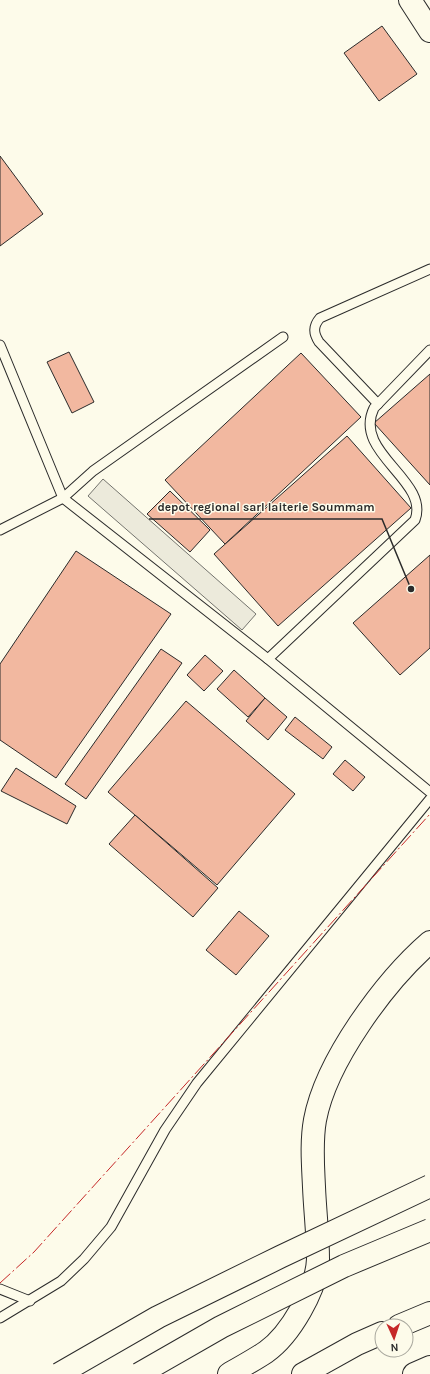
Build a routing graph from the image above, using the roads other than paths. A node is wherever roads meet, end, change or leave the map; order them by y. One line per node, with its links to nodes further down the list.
1 (410, 0): 2 (main road)
2 (430, 31)
3 (430, 269): 7 (lane)
4 (283, 337): 9 (lane)
5 (0, 345): 9 (lane)
6 (430, 350): 7 (lane)
7 (378, 404): 8 (lane)
8 (417, 483)
9 (64, 498): 11 (lane); 12 (lane)
10 (426, 502): 12 (lane)
11 (0, 530)
12 (268, 659): 13 (lane)
13 (430, 792)
14 (430, 799): 19 (lane)
15 (430, 942): 27 (main road)
16 (430, 1186): 25 (main road, bridge)
17 (430, 1230): 26 (main road, bridge)
18 (0, 1289): 19 (lane)
19 (30, 1301): 21 (lane)
20 (430, 1313): 22 (main road)
21 (0, 1318)
22 (414, 1320)
23 (374, 1337): 28 (main road)
24 (430, 1367): 29 (main road)
25 (59, 1374)
26 (139, 1374)
27 (230, 1374)
28 (303, 1374)
29 (414, 1374)

